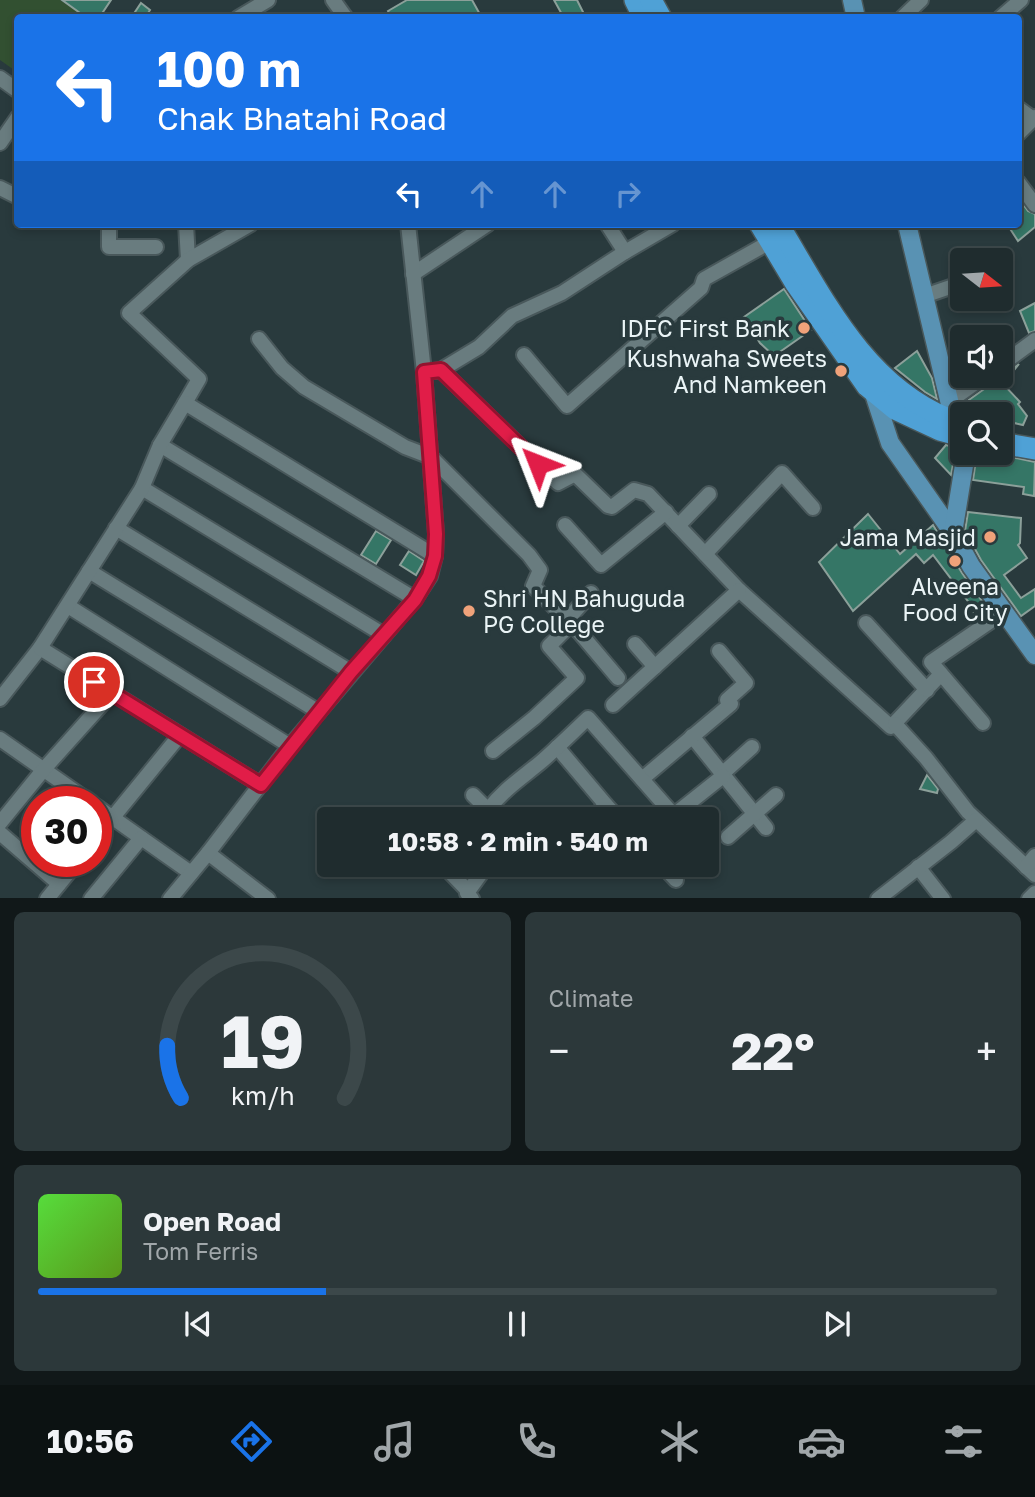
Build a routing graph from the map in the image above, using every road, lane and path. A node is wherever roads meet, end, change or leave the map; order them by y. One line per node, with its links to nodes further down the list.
1 (268, 0): 6 (street)
2 (921, 0): 7 (street)
3 (1021, 0): 8 (street)
4 (1030, 0): 5 (street)
5 (1035, 6)
6 (245, 14)
7 (906, 14)
8 (1005, 14)
9 (14, 123): 10 (street)
10 (0, 143)
11 (1022, 187): 12 (street)
12 (1035, 205)
13 (109, 228): 22 (street)
14 (186, 228): 24 (street)
15 (244, 228): 24 (street)
16 (408, 228): 25 (street)
17 (482, 228): 25 (street)
18 (610, 228): 23 (street)
19 (666, 228): 23 (street)
20 (908, 228): 27 (main road)
21 (769, 230): 30 (street); 34 (highway); 37 (highway)
22 (156, 247)
23 (625, 251): 32 (street)
24 (188, 260): 36 (street)
25 (413, 274): 33 (street)
26 (950, 287): 27 (street)
27 (924, 296): 35 (main road)
28 (259, 339): 44 (street)
29 (1035, 340): 31 (street)
30 (524, 355)
31 (1013, 356)
32 (441, 370): 33 (street); 49 (street)
33 (424, 372): 44 (street)
34 (873, 391): 38 (highway); 53 (main road)
35 (952, 402)
36 (185, 403): 41 (street); 55 (street)
37 (950, 418)
38 (950, 421)
39 (1013, 432): 40 (highway)
40 (1035, 435)
41 (160, 445): 46 (street); 59 (street)
42 (1013, 445): 43 (highway)
43 (1035, 449)
44 (431, 457): 55 (street); 62 (street)
45 (964, 465): 53 (main road)
46 (142, 488): 52 (street); 64 (street)
47 (709, 494): 51 (street)
48 (813, 508): 54 (street)
49 (666, 512): 50 (street); 51 (street)
50 (565, 526)
51 (678, 526): 54 (street)
52 (116, 528): 56 (street); 70 (street)
53 (953, 533): 61 (main road)
54 (705, 554): 57 (street)
55 (435, 556): 59 (street)
56 (89, 571): 60 (street); 77 (street)
57 (739, 590): 69 (street); 79 (street)
58 (591, 593): 62 (street)
59 (415, 600): 64 (street)
60 (68, 606): 66 (street); 83 (street)
61 (1004, 612): 68 (main road); 71 (street)
62 (569, 622): 72 (street); 86 (street)
63 (866, 623): 73 (street)
64 (384, 635): 70 (street)
65 (635, 644): 69 (street)
66 (40, 648): 74 (street); 75 (street)
67 (719, 651): 81 (street)
68 (1035, 656)
69 (655, 667): 76 (street)
70 (351, 672): 77 (street)
71 (941, 674): 73 (street); 78 (street)
72 (618, 678)
73 (926, 690): 79 (street)
74 (112, 694): 80 (street); 87 (street)
75 (0, 699)
76 (613, 705)
77 (319, 712): 83 (street)
78 (983, 723)
79 (895, 724): 101 (street)
80 (180, 735): 90 (street); 100 (street)
81 (692, 736): 88 (street); 89 (street)
82 (0, 739): 87 (street)
83 (290, 746): 90 (street)
84 (557, 747): 89 (street); 94 (street); 96 (street)
85 (752, 747): 88 (street)
86 (493, 751)
87 (44, 769): 91 (street); 102 (street)
88 (723, 775): 98 (street); 99 (street)
89 (642, 779): 97 (street)
90 (261, 785): 107 (street)
91 (68, 786)
92 (472, 795): 95 (street)
93 (776, 796): 99 (street)
94 (606, 805)
95 (485, 807)
96 (497, 807)
97 (667, 807)
98 (687, 807)
99 (754, 814): 103 (street); 105 (street)
100 (113, 818): 106 (street)
101 (976, 820): 108 (street); 109 (street)
102 (0, 823)
103 (766, 828)
104 (0, 833): 116 (street)
105 (728, 837)
106 (141, 838): 110 (street); 120 (street)
107 (208, 853): 110 (street); 122 (street)
108 (1032, 866)
109 (918, 867): 123 (street); 124 (street)
110 (191, 873): 121 (street)
111 (65, 877): 116 (street)
112 (454, 877): 118 (street)
113 (480, 877): 118 (street)
114 (673, 877): 115 (street)
115 (676, 880)
116 (59, 884): 119 (street)
117 (1035, 893): 125 (street)
118 (470, 895)
119 (47, 898)
120 (91, 898)
121 (170, 898)
122 (268, 898)
123 (878, 898)
124 (943, 898)
125 (1029, 898)

